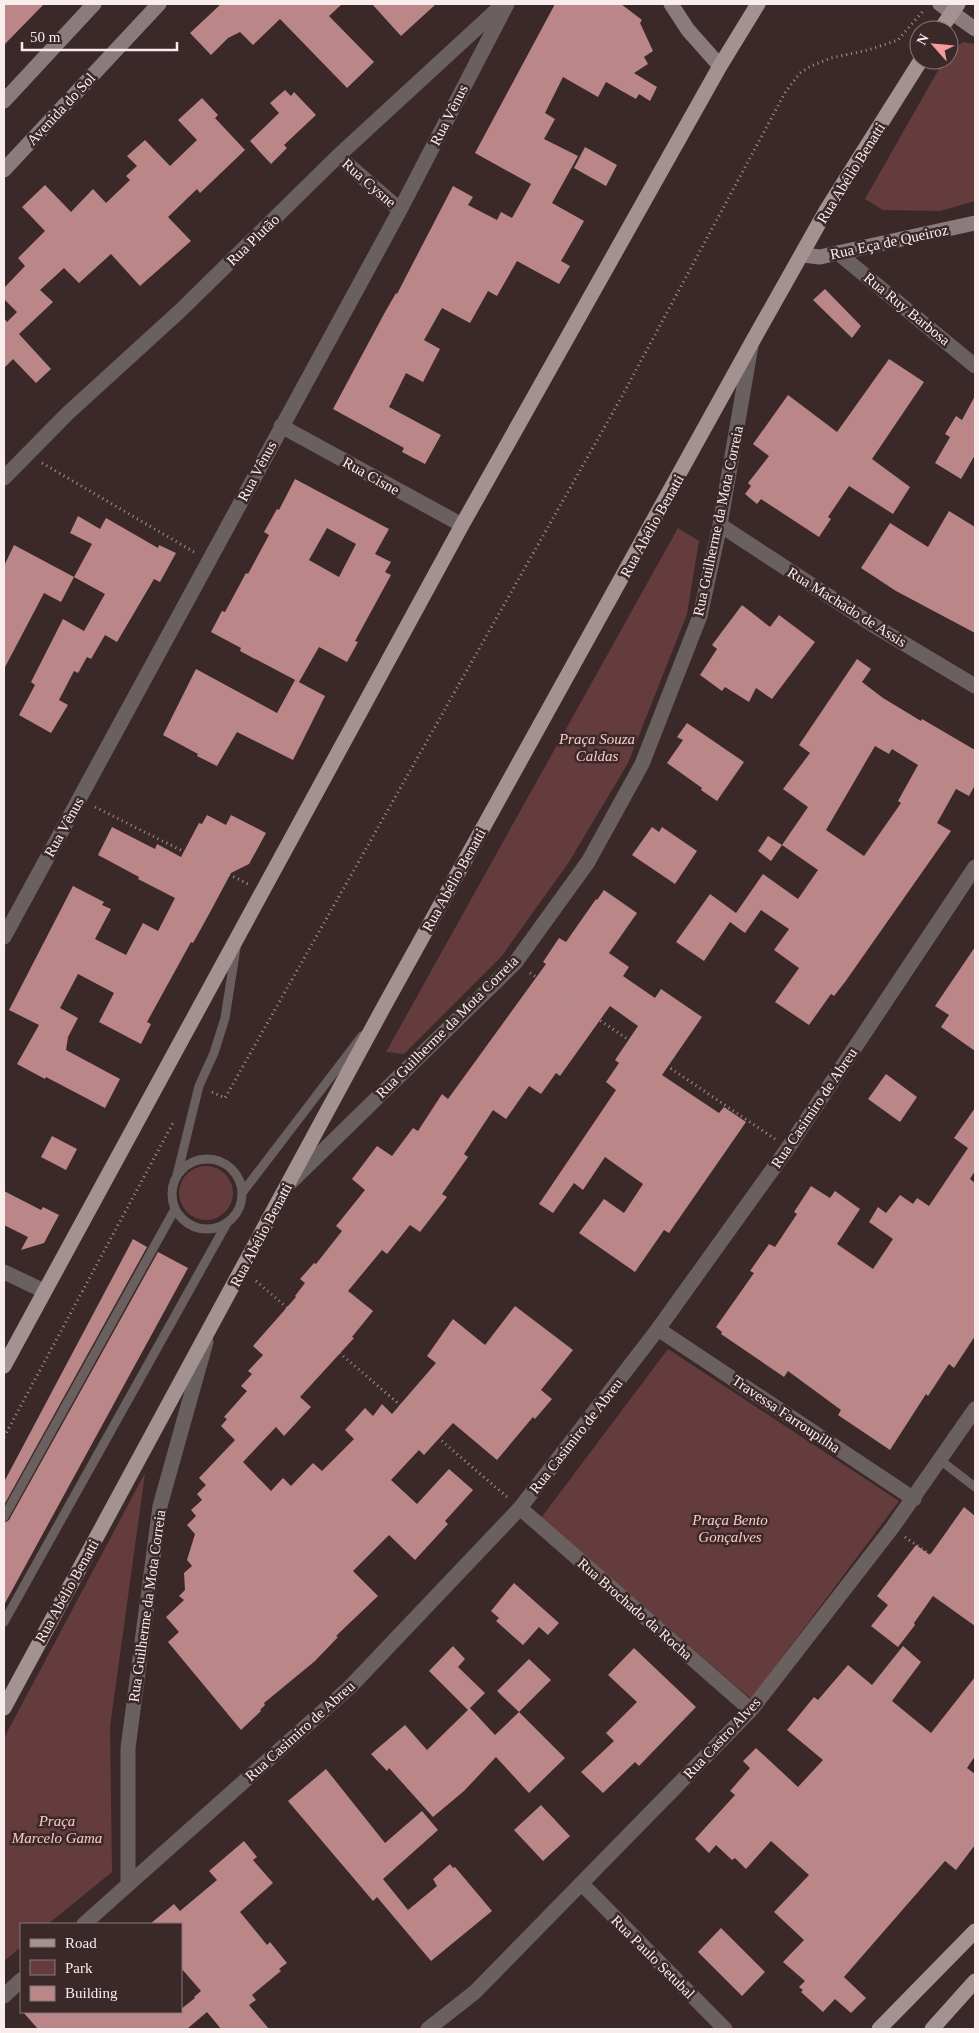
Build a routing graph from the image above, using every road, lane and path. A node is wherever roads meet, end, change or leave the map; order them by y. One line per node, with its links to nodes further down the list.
1 (94, 4): 12 (street)
2 (159, 4): 14 (street, Avenida do Sol)
3 (505, 4): 13 (street, Rua Plutão); 15 (street, Rua Vênus)
4 (671, 4): 10 (street)
5 (758, 4): 10 (main road)
6 (930, 4): 35 (path)
7 (950, 6): 8 (main road); 9 (street)
8 (944, 20)
9 (975, 29)
10 (720, 66): 25 (main road)
11 (915, 70): 18 (main road, Rua Abélio Benatti)
12 (4, 101)
13 (338, 156): 15 (street, Rua Cysne); 22 (street, Rua Plutão)
14 (4, 170)
15 (400, 210): 21 (street, Rua Vênus)
16 (975, 223): 17 (street, Rua Eça de Queiroz)
17 (838, 253): 18 (street, Rua Eça de Queiroz); 20 (street, Rua Ruy Barbosa)
18 (802, 255): 19 (main road, Rua Abélio Benatti)
19 (751, 344): 24 (street, Rua Guilherme da Mota Correia); 34 (main road, Rua Abélio Benatti)
20 (975, 366)
21 (281, 426): 25 (street, Rua Cisne); 26 (street, Rua Vênus)
22 (26, 454): 23 (street, Rua Plutão); 26 (path)
23 (4, 478)
24 (720, 525): 27 (street, Rua Machado de Assis); 33 (street, Rua Guilherme da Mota Correia)
25 (462, 526): 30 (main road)
26 (208, 561): 28 (street, Rua Vênus)
27 (975, 686)
28 (79, 798): 30 (path); 32 (street, Rua Vênus)
29 (975, 867): 37 (street, Rua Casimiro de Abreu)
30 (264, 892): 31 (main road)
31 (238, 936): 35 (lane); 45 (main road)
32 (4, 937)
33 (515, 963): 37 (path); 39 (street, Rua Guilherme da Mota Correia)
34 (382, 1010): 39 (main road, Rua Abélio Benatti); 40 (lane)
35 (199, 1086): 38 (lane)
36 (178, 1113): 50 (path)
37 (788, 1148): 46 (street, Rua Casimiro de Abreu)
38 (177, 1175): 40 (lane); 41 (lane)
39 (287, 1186): 43 (main road, Rua Abélio Benatti)
40 (242, 1193): 42 (lane)
41 (175, 1209): 42 (lane); 55 (lane)
42 (227, 1223): 58 (lane)
43 (242, 1269): 47 (main road, Rua Abélio Benatti); 54 (path)
44 (4, 1272): 45 (street)
45 (44, 1292): 48 (main road)
46 (658, 1329): 53 (street, Travessa Farroupilha); 54 (street, Rua Casimiro de Abreu)
47 (208, 1334): 59 (main road, Rua Abélio Benatti); 62 (street, Rua Guilherme da Mota Correia)
48 (4, 1366)
49 (975, 1409): 51 (street, Rua Castro Alves)
50 (4, 1437)
51 (940, 1460): 52 (lane); 53 (street, Rua Castro Alves)
52 (975, 1487)
53 (914, 1499): 56 (street, Rua Castro Alves)
54 (520, 1508): 60 (street, Rua Brochado da Rocha); 62 (street, Rua Casimiro de Abreu)
55 (4, 1516)
56 (892, 1528): 57 (path); 60 (street, Rua Castro Alves)
57 (975, 1586)
58 (4, 1622)
59 (4, 1708)
60 (751, 1710): 61 (street, Rua Castro Alves)
61 (582, 1884): 68 (street, Rua Castro Alves); 69 (street, Rua Paulo Setubal)
62 (128, 1885): 63 (street, Rua Casimiro de Abreu)
63 (85, 1923)
64 (975, 1931): 70 (main road)
65 (20, 1981): 67 (street)
66 (975, 1981): 71 (main road)
67 (4, 1996)
68 (428, 2029)
69 (725, 2029)
70 (879, 2029)
71 (932, 2029)

